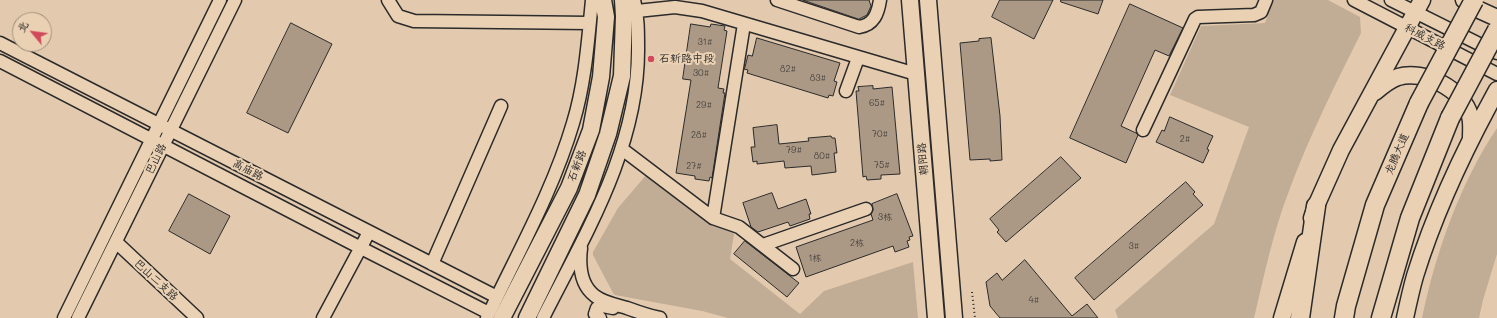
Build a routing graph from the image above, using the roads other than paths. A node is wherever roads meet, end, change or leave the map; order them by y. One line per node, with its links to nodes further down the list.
1 (220, 0): 34 (street, 巴山路)
2 (235, 0): 35 (street, 巴山路)
3 (388, 0): 19 (street)
4 (592, 0): 19 (street)
5 (603, 0): 52 (main road, 石新路)
6 (623, 0): 57 (main road, 石新路)
7 (777, 0): 8 (street)
8 (880, 0)
9 (910, 0): 27 (main road, 朝阳路)
10 (928, 0): 62 (main road, 朝阳路)
11 (1266, 0): 36 (street)
12 (1354, 0): 21 (street, 科威支路)
13 (1391, 0): 17 (street, 科威支路)
14 (1464, 0): 18 (main road)
15 (1474, 0): 65 (highway, 龙腾大道, bridge)
16 (636, 5): 20 (street); 40 (street)
17 (1418, 6): 21 (main road); 24 (street, 科威支路)
18 (1497, 18)
19 (589, 22): 51 (street)
20 (744, 24): 25 (street); 43 (street)
21 (1407, 28): 28 (street, 科威支路); 31 (main road)
22 (1497, 30): 66 (highway, bridge)
23 (0, 42): 34 (street, 高庙路)
24 (1497, 53)
25 (858, 58): 27 (street); 30 (street)
26 (0, 61): 38 (street, 高庙路)
27 (916, 74): 61 (main road, 朝阳路)
28 (1497, 74)
29 (1497, 90): 37 (main road)
30 (846, 91)
31 (1370, 97): 37 (main road); 41 (main road)
32 (502, 106): 49 (street)
33 (1497, 114): 37 (main road)
34 (159, 124): 35 (street, 高庙路); 38 (street, 巴山路)
35 (170, 130): 39 (street, 巴山路); 44 (street, 高庙路)
36 (1143, 130)
37 (1471, 138): 67 (main road)
38 (151, 139): 39 (street, 高庙路); 53 (street, 巴山路)
39 (163, 145): 45 (street, 巴山路); 48 (street, 高庙路)
40 (622, 149): 43 (street); 46 (street)
41 (1316, 206): 63 (main road); 64 (highway)
42 (866, 209): 47 (street)
43 (713, 218): 47 (street)
44 (369, 232): 48 (street); 49 (street, 高庙路)
45 (116, 242): 54 (street, 巴山路); 55 (street, 巴山二支路)
46 (581, 243): 58 (street); 60 (street)
47 (762, 245): 50 (street)
48 (361, 248): 52 (street, 高庙路); 56 (street)
49 (432, 264): 51 (street, 高庙路)
50 (793, 269)
51 (497, 297): 52 (street)
52 (493, 316)
53 (64, 318)
54 (78, 318)
55 (197, 318)
56 (323, 318)
57 (527, 318)
58 (543, 318)
59 (600, 318): 60 (street)
60 (658, 318)
61 (936, 318)
62 (954, 318)
63 (1282, 318)
64 (1300, 318)
65 (1344, 318)
66 (1381, 318)
67 (1405, 318)

